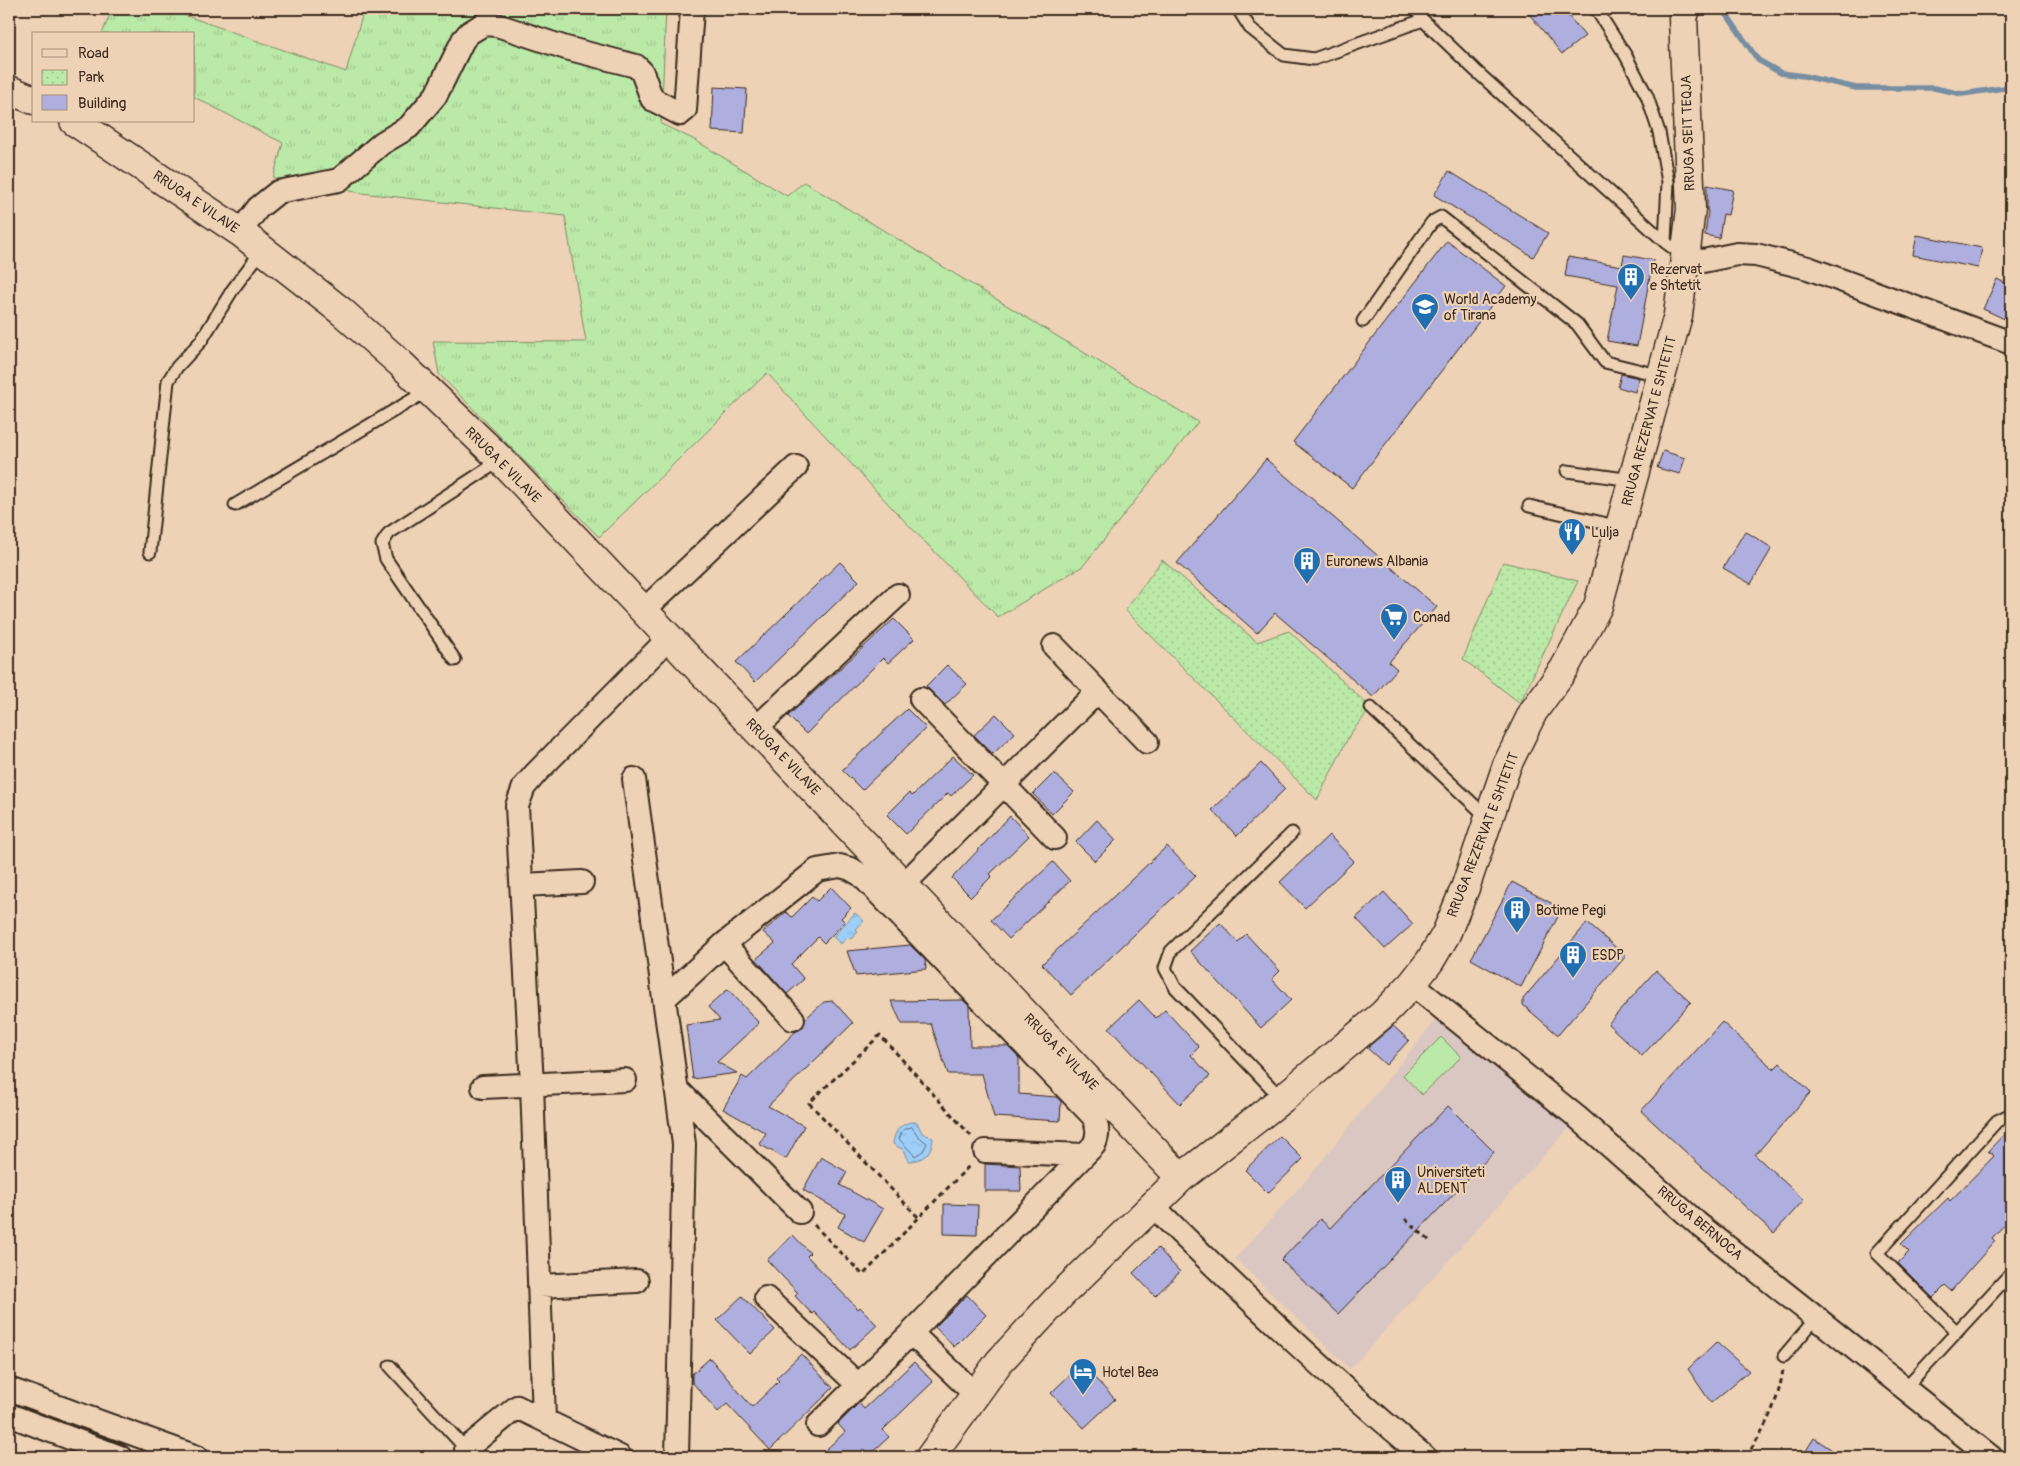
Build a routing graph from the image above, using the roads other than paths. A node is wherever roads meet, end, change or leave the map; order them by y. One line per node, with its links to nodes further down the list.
1 (692, 9): 6 (street)
2 (1238, 9): 7 (lane)
3 (1416, 9): 7 (lane)
4 (1596, 9): 12 (lane, RRUGA REZERVAT E SHTETIT)
5 (1686, 9): 12 (street, RRUGA SEIT TEQJA)
6 (482, 16): 11 (street)
7 (1424, 20): 12 (lane)
8 (9, 90): 9 (street)
9 (32, 99)
10 (75, 122): 11 (street, RRUGA E VILAVE)
11 (240, 232): 13 (street, RRUGA E VILAVE)
12 (1674, 248): 15 (street); 16 (street, RRUGA REZERVAT E SHTETIT)
13 (263, 249): 17 (street, RRUGA E VILAVE); 25 (lane)
14 (1362, 321): 16 (lane)
15 (2011, 343)
16 (1662, 376): 21 (street, RRUGA REZERVAT E SHTETIT)
17 (427, 391): 18 (street, RRUGA E VILAVE); 22 (lane)
18 (501, 460): 27 (street, RRUGA E VILAVE); 30 (lane)
19 (796, 467): 27 (street)
20 (1567, 471): 21 (lane)
21 (1634, 480): 24 (street, RRUGA REZERVAT E SHTETIT)
22 (234, 505)
23 (1529, 506): 24 (lane)
24 (1620, 527): 38 (street, RRUGA REZERVAT E SHTETIT)
25 (150, 552)
26 (898, 595): 34 (street)
27 (644, 610): 28 (street, RRUGA E VILAVE)
28 (670, 637): 34 (street, RRUGA E VILAVE); 44 (street)
29 (1054, 646): 31 (street)
30 (456, 660)
31 (1098, 691): 35 (street); 37 (street)
32 (921, 699): 37 (street)
33 (1371, 708): 38 (lane)
34 (756, 728): 40 (street, RRUGA E VILAVE)
35 (1147, 742)
36 (634, 779): 48 (street)
37 (1003, 784): 41 (street); 45 (street)
38 (1488, 818): 47 (street, RRUGA REZERVAT E SHTETIT)
39 (1292, 833): 54 (lane)
40 (860, 838): 42 (street); 45 (street, RRUGA E VILAVE)
41 (1055, 838)
42 (840, 866): 46 (street); 57 (street)
43 (582, 882): 44 (street)
44 (522, 885): 51 (street)
45 (903, 885): 58 (street, RRUGA E VILAVE)
46 (724, 944): 48 (street); 49 (street)
47 (1412, 984): 54 (street, RRUGA REZERVAT E SHTETIT); 65 (street, RRUGA BERNOCA)
48 (664, 999): 53 (street)
49 (793, 1019)
50 (625, 1080): 51 (street)
51 (532, 1085): 52 (street); 63 (street)
52 (483, 1086)
53 (677, 1089): 60 (street); 81 (street)
54 (1282, 1099): 58 (street, RRUGA REZERVAT E SHTETIT)
55 (2011, 1114): 66 (lane)
56 (985, 1151): 57 (street)
57 (1084, 1155): 67 (street)
58 (1181, 1178): 59 (street)
59 (1153, 1206): 73 (street); 83 (street)
60 (800, 1212)
61 (2011, 1273): 66 (lane)
62 (637, 1281): 63 (street)
63 (539, 1286): 75 (street)
64 (766, 1298): 70 (street)
65 (1817, 1317): 68 (lane); 71 (street, RRUGA BERNOCA)
66 (1957, 1332): 71 (lane)
67 (912, 1333): 70 (street); 73 (street)
68 (1784, 1356)
69 (390, 1366): 77 (lane)
70 (858, 1384): 76 (street)
71 (1905, 1388): 84 (street, RRUGA BERNOCA)
72 (9, 1389): 79 (street)
73 (975, 1394): 82 (street)
74 (9, 1415): 78 (street)
75 (544, 1419): 77 (street); 80 (street)
76 (818, 1425)
77 (470, 1453)
78 (120, 1457)
79 (197, 1457)
80 (620, 1457)
81 (676, 1457)
82 (930, 1457)
83 (1425, 1457)
84 (1991, 1457)

